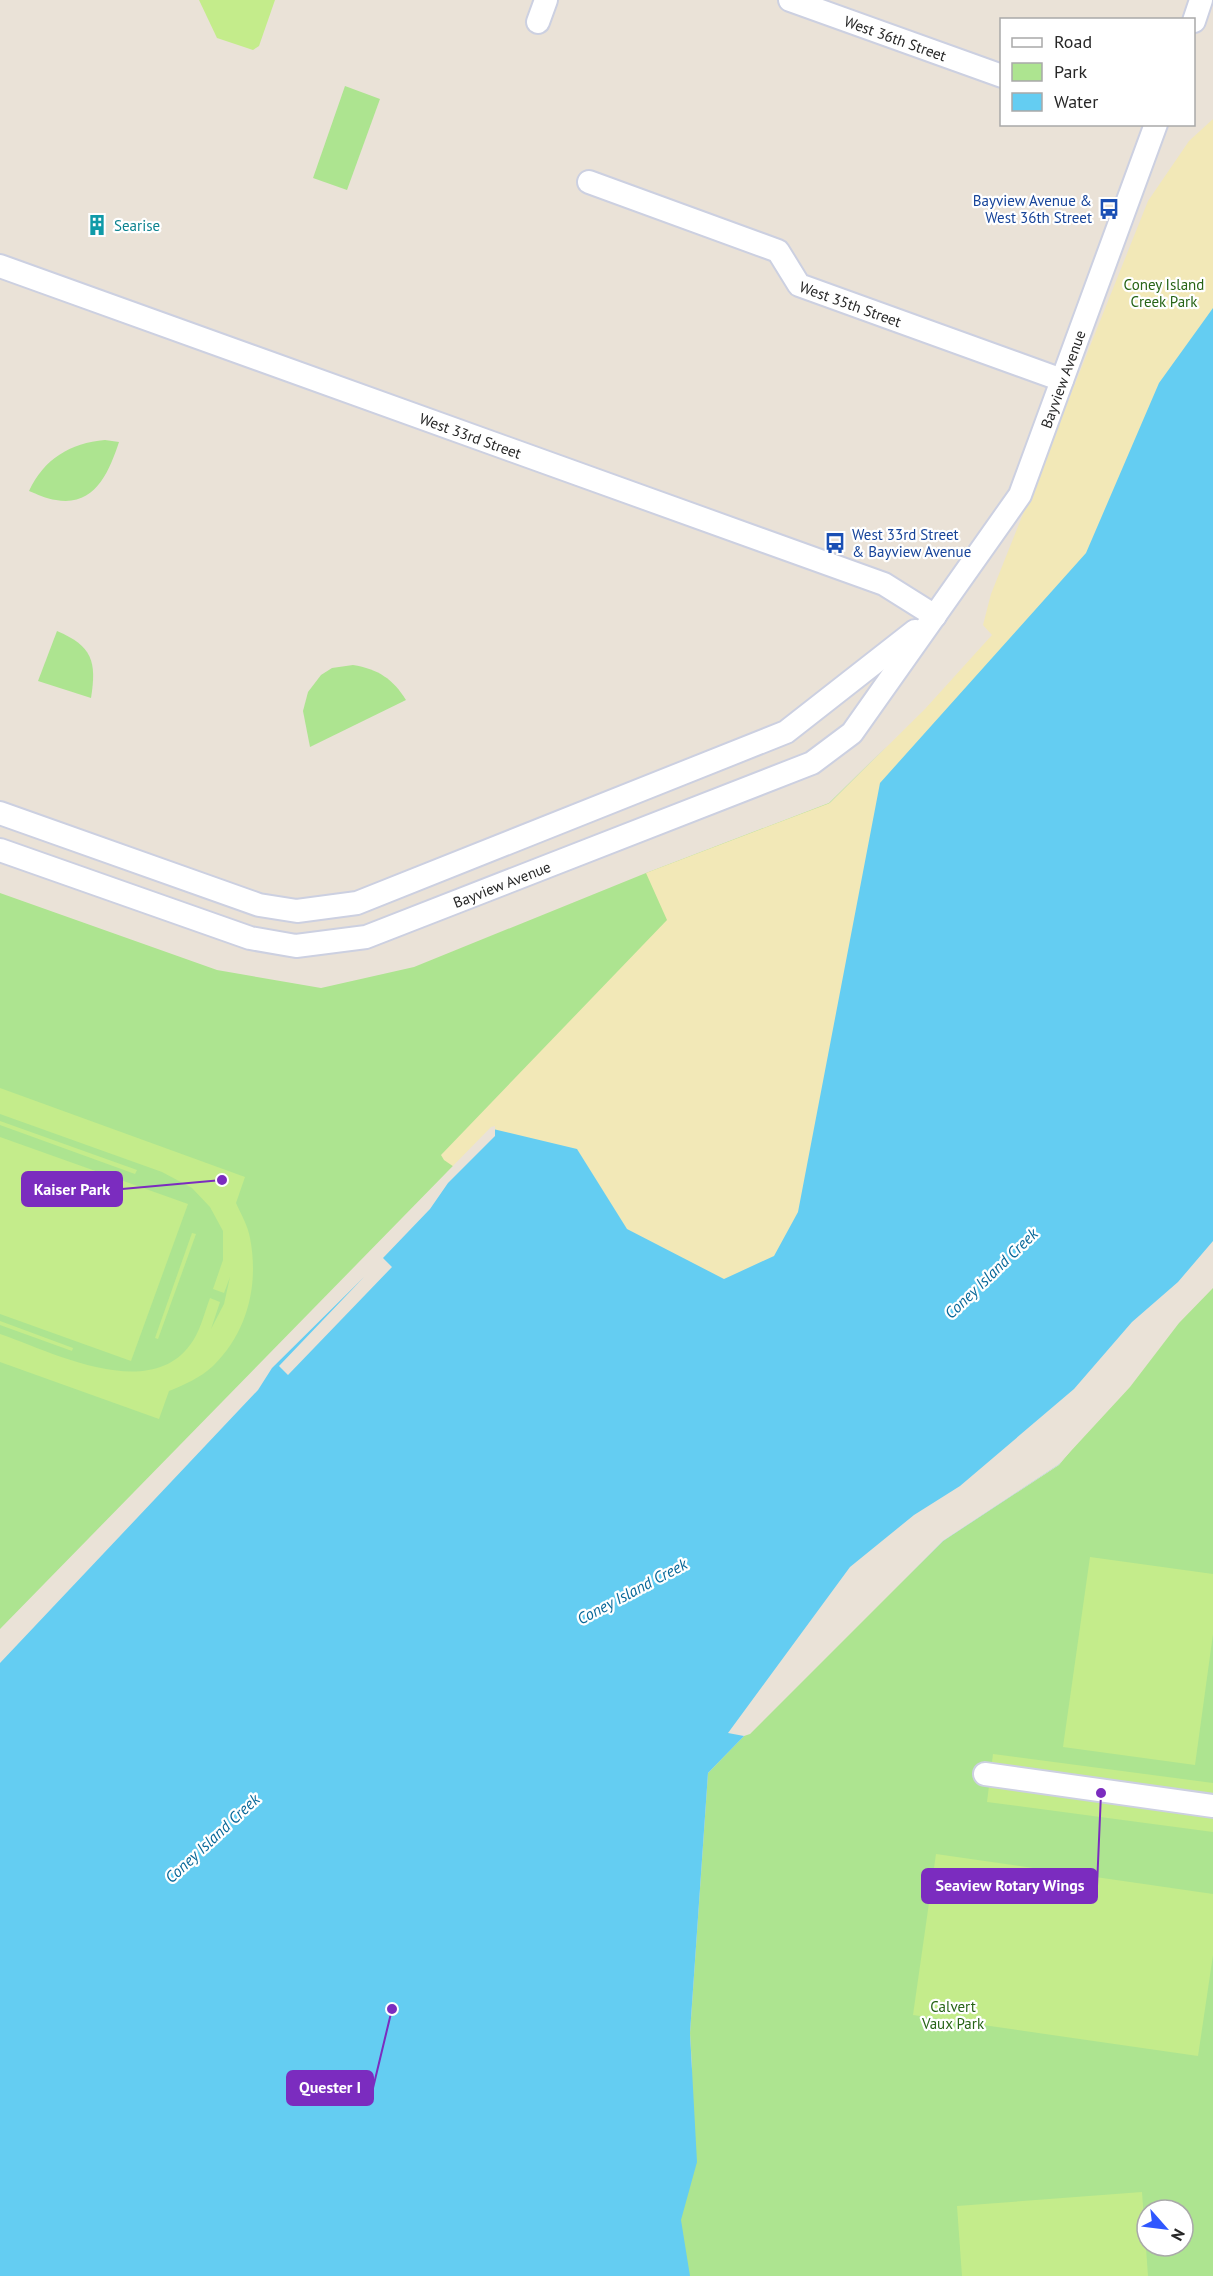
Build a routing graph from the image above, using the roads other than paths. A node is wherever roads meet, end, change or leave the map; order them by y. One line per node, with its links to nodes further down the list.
1 (546, 0): 5 (street)
2 (790, 0): 6 (street, West 36th Street)
3 (1201, 0): 4 (street)
4 (1195, 18)
5 (538, 22)
6 (1000, 75)
7 (1148, 127): 10 (street, Bayview Avenue)
8 (589, 182): 10 (street, West 35th Street)
9 (0, 266): 11 (street, West 33rd Street)
10 (1062, 380): 11 (street, Bayview Avenue)
11 (935, 615): 12 (street, Bayview Avenue); 13 (street, Bayview Avenue)
12 (0, 813)
13 (0, 850)
14 (985, 1774): 15 (street)
15 (1213, 1806)

